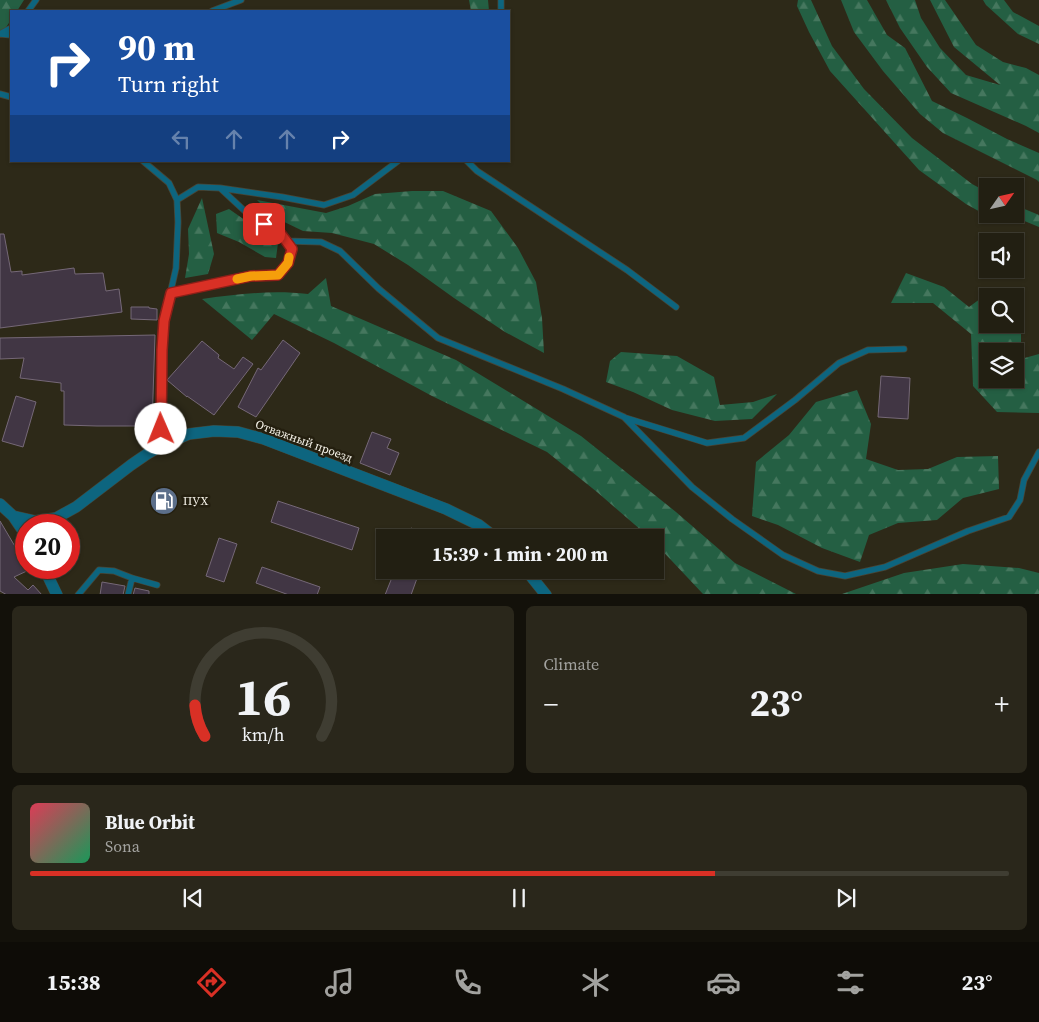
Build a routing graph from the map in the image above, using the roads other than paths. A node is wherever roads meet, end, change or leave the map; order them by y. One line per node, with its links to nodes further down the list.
1 (241, 0): 2 (lane)
2 (215, 10)
3 (144, 162): 7 (lane)
4 (397, 162): 6 (lane)
5 (468, 162): 10 (lane)
6 (220, 188): 7 (lane); 8 (lane)
7 (177, 200): 9 (lane)
8 (286, 241): 9 (lane); 12 (lane)
9 (171, 293): 13 (lane)
10 (676, 307)
11 (904, 349): 12 (lane)
12 (624, 417): 14 (lane)
13 (161, 446): 16 (street, Отважный проезд); 18 (street, Отважный проезд)
14 (1039, 452)
15 (0, 504): 16 (street)
16 (13, 516): 17 (street)
17 (15, 519)
18 (484, 529)
19 (132, 578): 22 (lane); 24 (lane); 25 (lane)
20 (50, 579): 23 (street)
21 (534, 579): 26 (street)
22 (157, 585)
23 (58, 594)
24 (78, 594)
25 (128, 594)
26 (546, 594)

